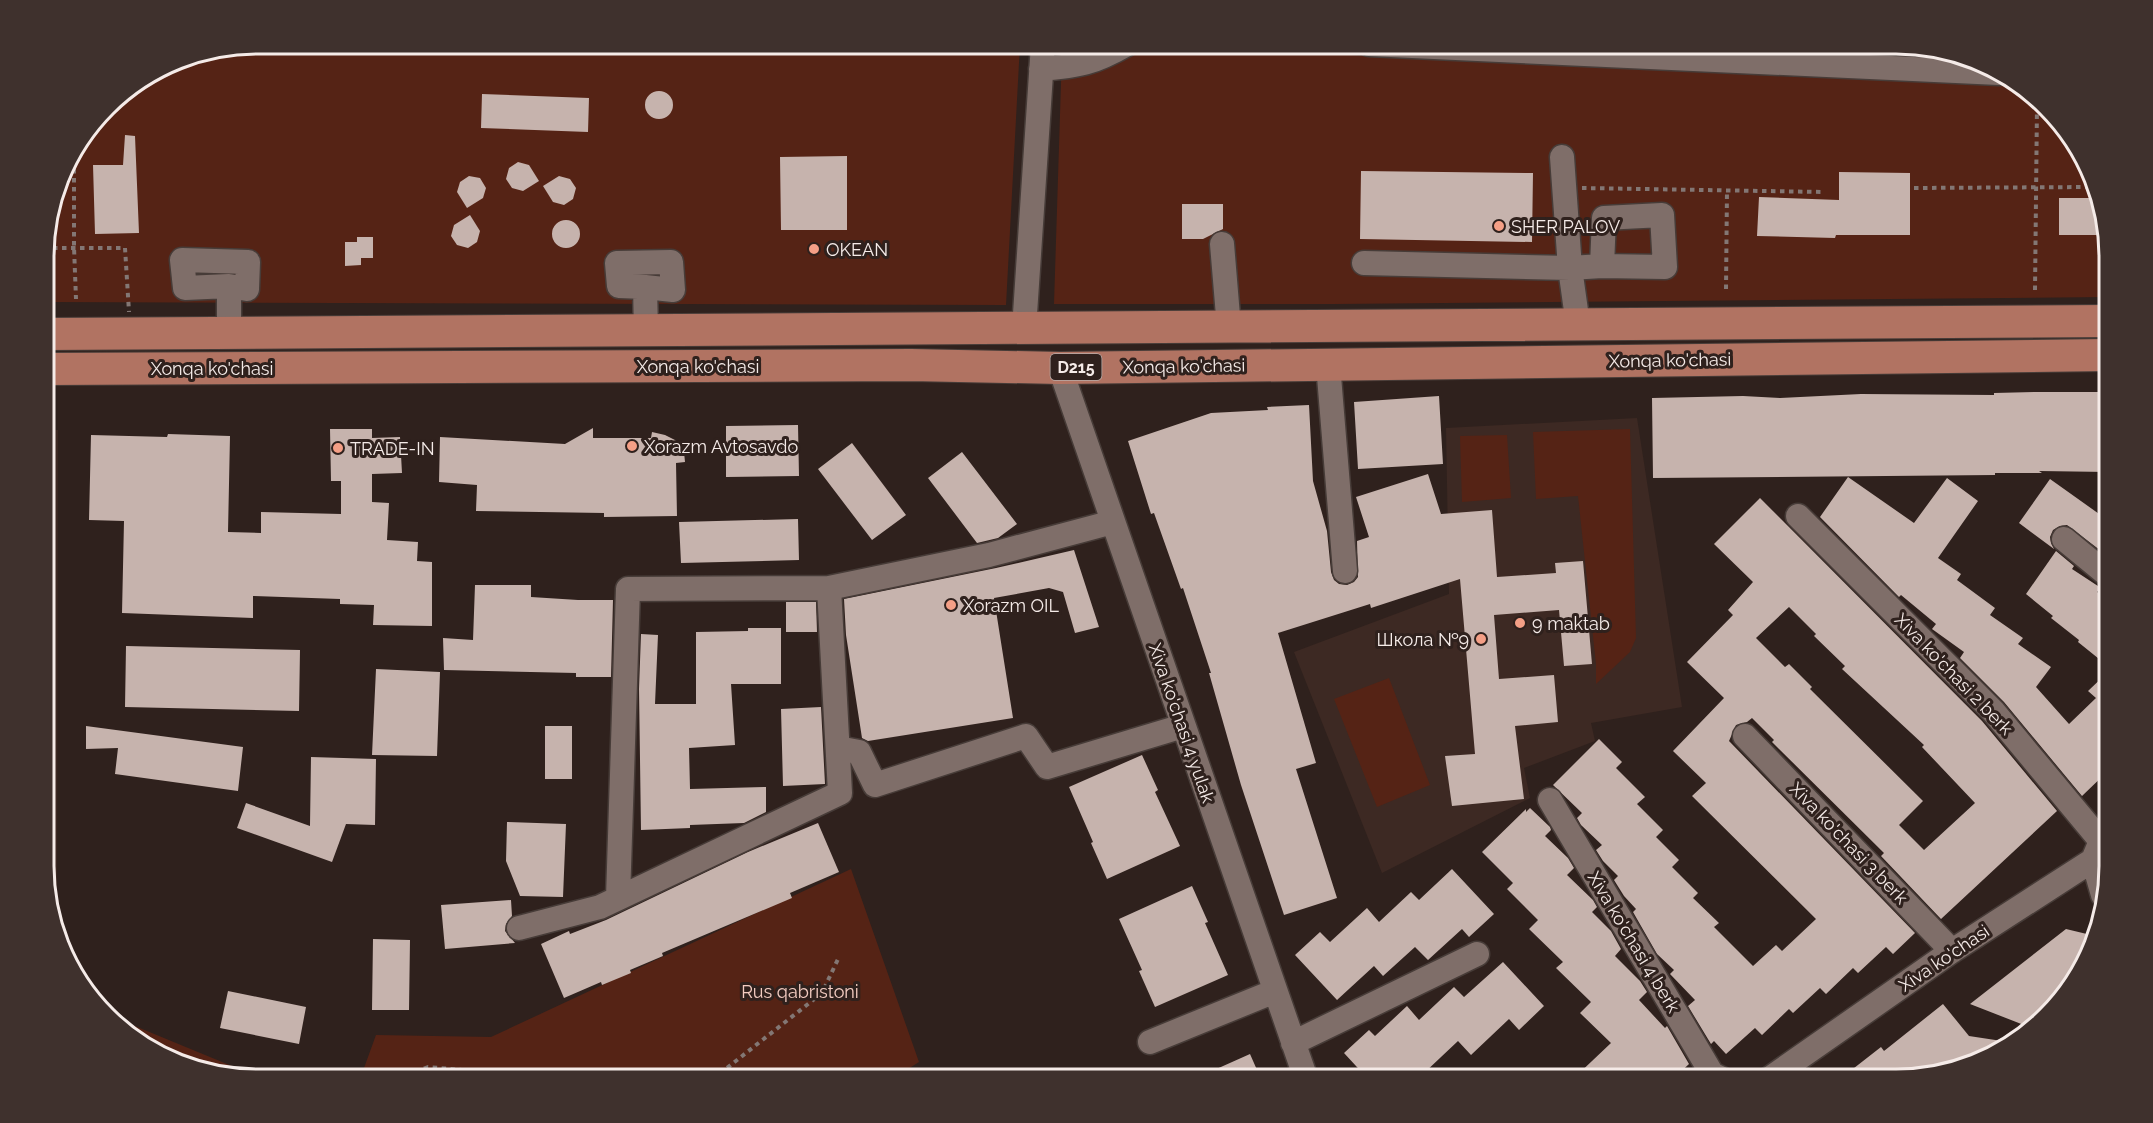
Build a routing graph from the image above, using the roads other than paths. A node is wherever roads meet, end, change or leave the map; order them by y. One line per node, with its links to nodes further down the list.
1 (1042, 54): 4 (street)
2 (1108, 54): 4 (street)
3 (1586, 54): 5 (street)
4 (1041, 69): 17 (street)
5 (1979, 72)
6 (1562, 157): 10 (street)
7 (1222, 244): 16 (street)
8 (1364, 263): 10 (street)
9 (1602, 266): 10 (street)
10 (1570, 268): 15 (street)
11 (229, 286): 19 (street)
12 (645, 287): 18 (street)
13 (2099, 321): 14 (main road, Xonqa ko'chasi / D215)
14 (1960, 322): 15 (main road, Xonqa ko'chasi / D215); 22 (main road)
15 (1578, 325): 16 (main road, Xonqa ko'chasi / D215)
16 (1229, 328): 17 (main road, Xonqa ko'chasi / D215)
17 (1024, 329): 18 (main road, Xonqa ko'chasi / D215)
18 (646, 331): 19 (main road, Xonqa ko'chasi / D215)
19 (229, 333): 20 (main road, Xonqa ko'chasi / D215)
20 (54, 334)
21 (2099, 355): 22 (main road, Xonqa ko'chasi / D215)
22 (1961, 356): 23 (main road, Xonqa ko'chasi / D215)
23 (1328, 364): 24 (main road, Xonqa ko'chasi / D215); 30 (street)
24 (1059, 368): 25 (main road, Xonqa ko'chasi / D215); 27 (street, Xiva ko'chasi 4 yulak)
25 (54, 369)
26 (1798, 516): 36 (street, Xiva ko'chasi 2 berk)
27 (1113, 522): 31 (street); 32 (street, Xiva ko'chasi 4 yulak)
28 (2064, 539): 29 (street)
29 (2099, 568)
30 (1345, 571)
31 (829, 588): 34 (street); 38 (street)
32 (1183, 726): 34 (street); 42 (street, Xiva ko'chasi 4 yulak)
33 (1745, 735): 40 (street, Xiva ko'chasi 3 berk)
34 (838, 748): 38 (street)
35 (1550, 800): 46 (street, Xiva ko'chasi 4 berk)
36 (2099, 842)
37 (2099, 845): 40 (street, Xiva ko'chasi)
38 (618, 898): 39 (street)
39 (519, 928)
40 (1952, 951): 47 (street, Xiva ko'chasi)
41 (1477, 954): 44 (street)
42 (1275, 991): 43 (street); 44 (street, Xiva ko'chasi 4 yulak)
43 (1150, 1042)
44 (1293, 1043): 45 (street, Xiva ko'chasi 4 yulak)
45 (1302, 1069)
46 (1709, 1069)
47 (1783, 1069)

